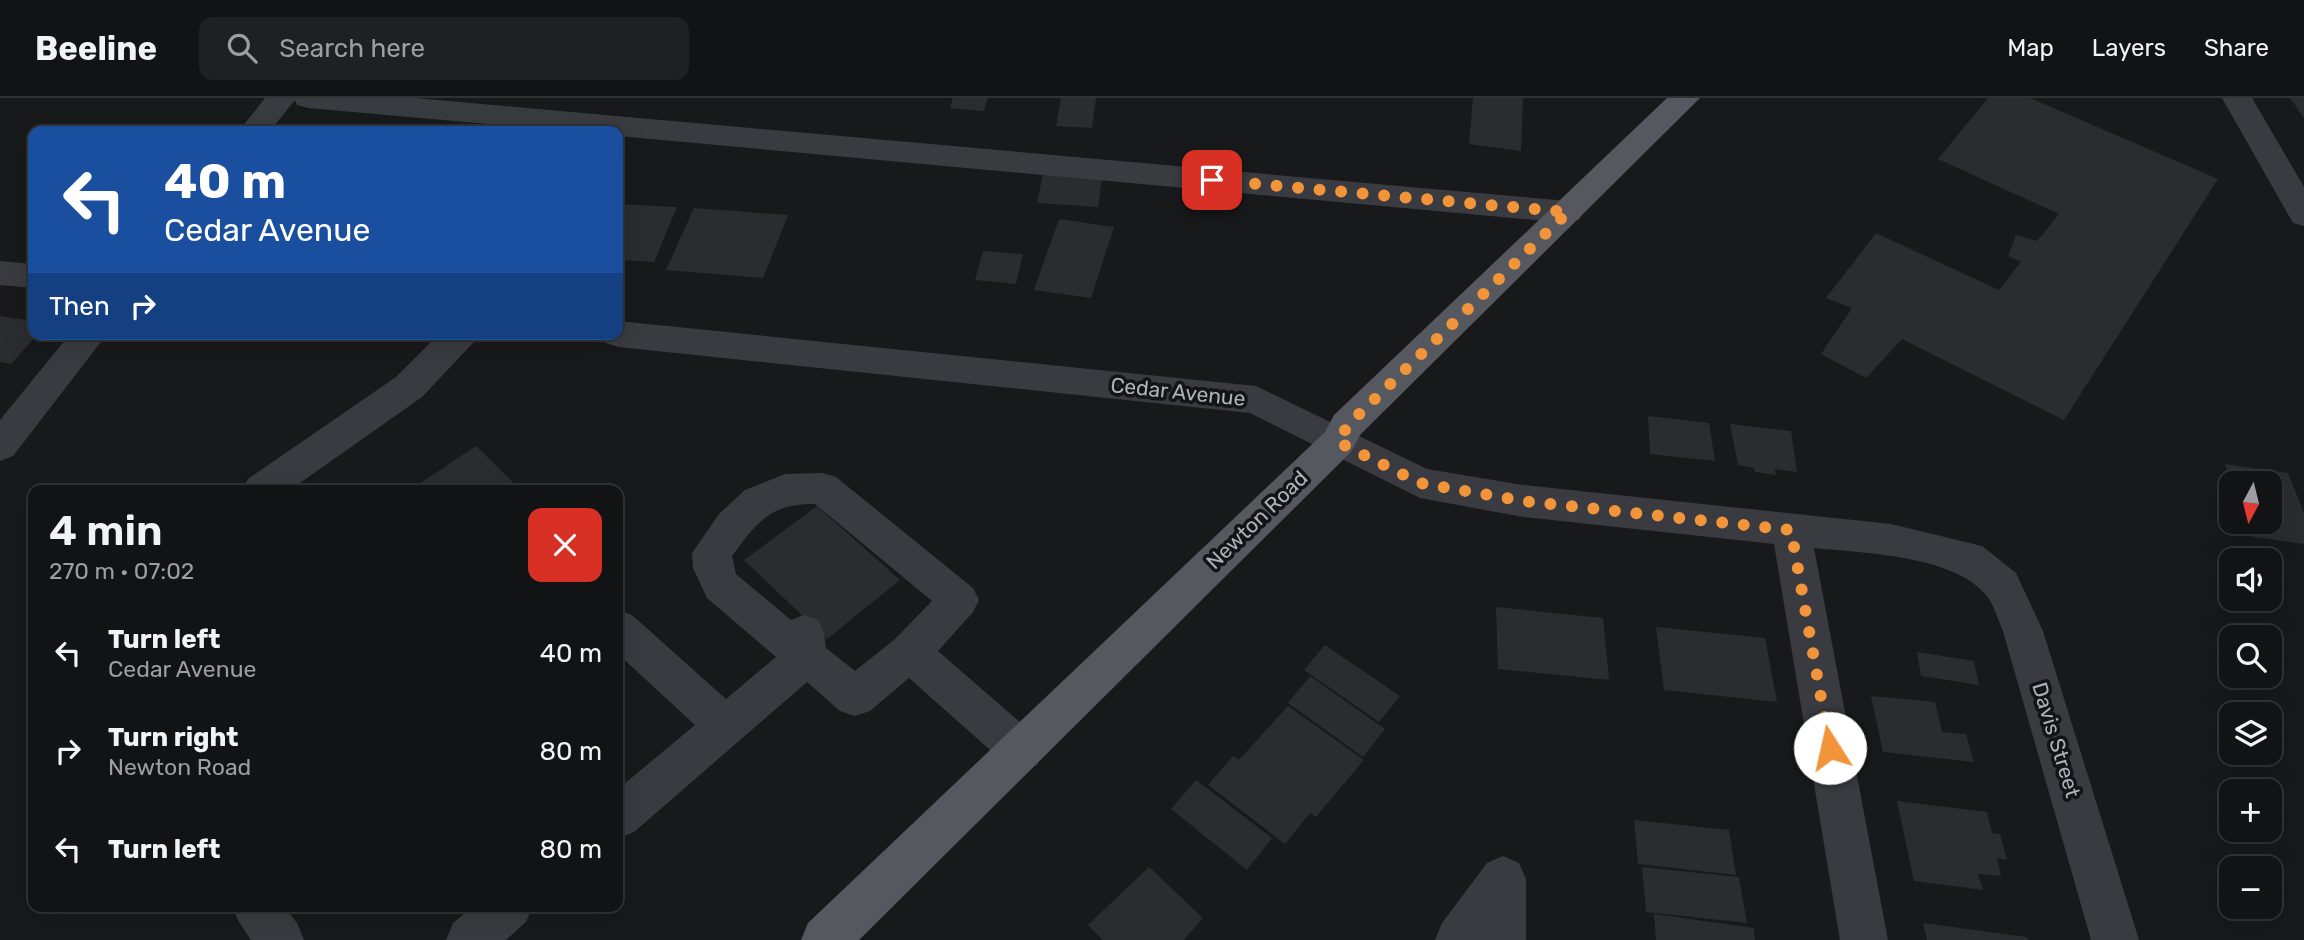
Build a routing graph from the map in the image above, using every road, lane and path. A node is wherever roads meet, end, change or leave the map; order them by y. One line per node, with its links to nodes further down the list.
1 (281, 98): 5 (street)
2 (308, 98): 6 (street)
3 (1685, 98): 8 (main road, Newton Road)
4 (2237, 98): 9 (street)
5 (258, 126)
6 (617, 126)
7 (623, 126): 8 (street)
8 (1568, 212): 15 (main road, Newton Road)
9 (2304, 215)
10 (0, 273): 11 (street)
11 (28, 276)
12 (623, 335): 15 (street, Cedar Avenue)
13 (85, 340): 16 (street)
14 (455, 340): 17 (street)
15 (1338, 442): 18 (street, Cedar Avenue); 24 (main road, Newton Road)
16 (0, 446)
17 (268, 485)
18 (1791, 530): 19 (street, Cedar Avenue); 31 (street)
19 (1968, 558): 32 (street, Davis Street)
20 (623, 633): 23 (street)
21 (910, 652): 22 (street); 22 (street); 24 (street)
22 (806, 657): 23 (street)
23 (726, 726): 25 (street)
24 (1022, 751): 28 (main road, Newton Road)
25 (623, 813)
26 (259, 912): 27 (street)
27 (280, 940)
28 (825, 940)
29 (1459, 940): 30 (street)
30 (1502, 940)
31 (1864, 940)
32 (2115, 940)

